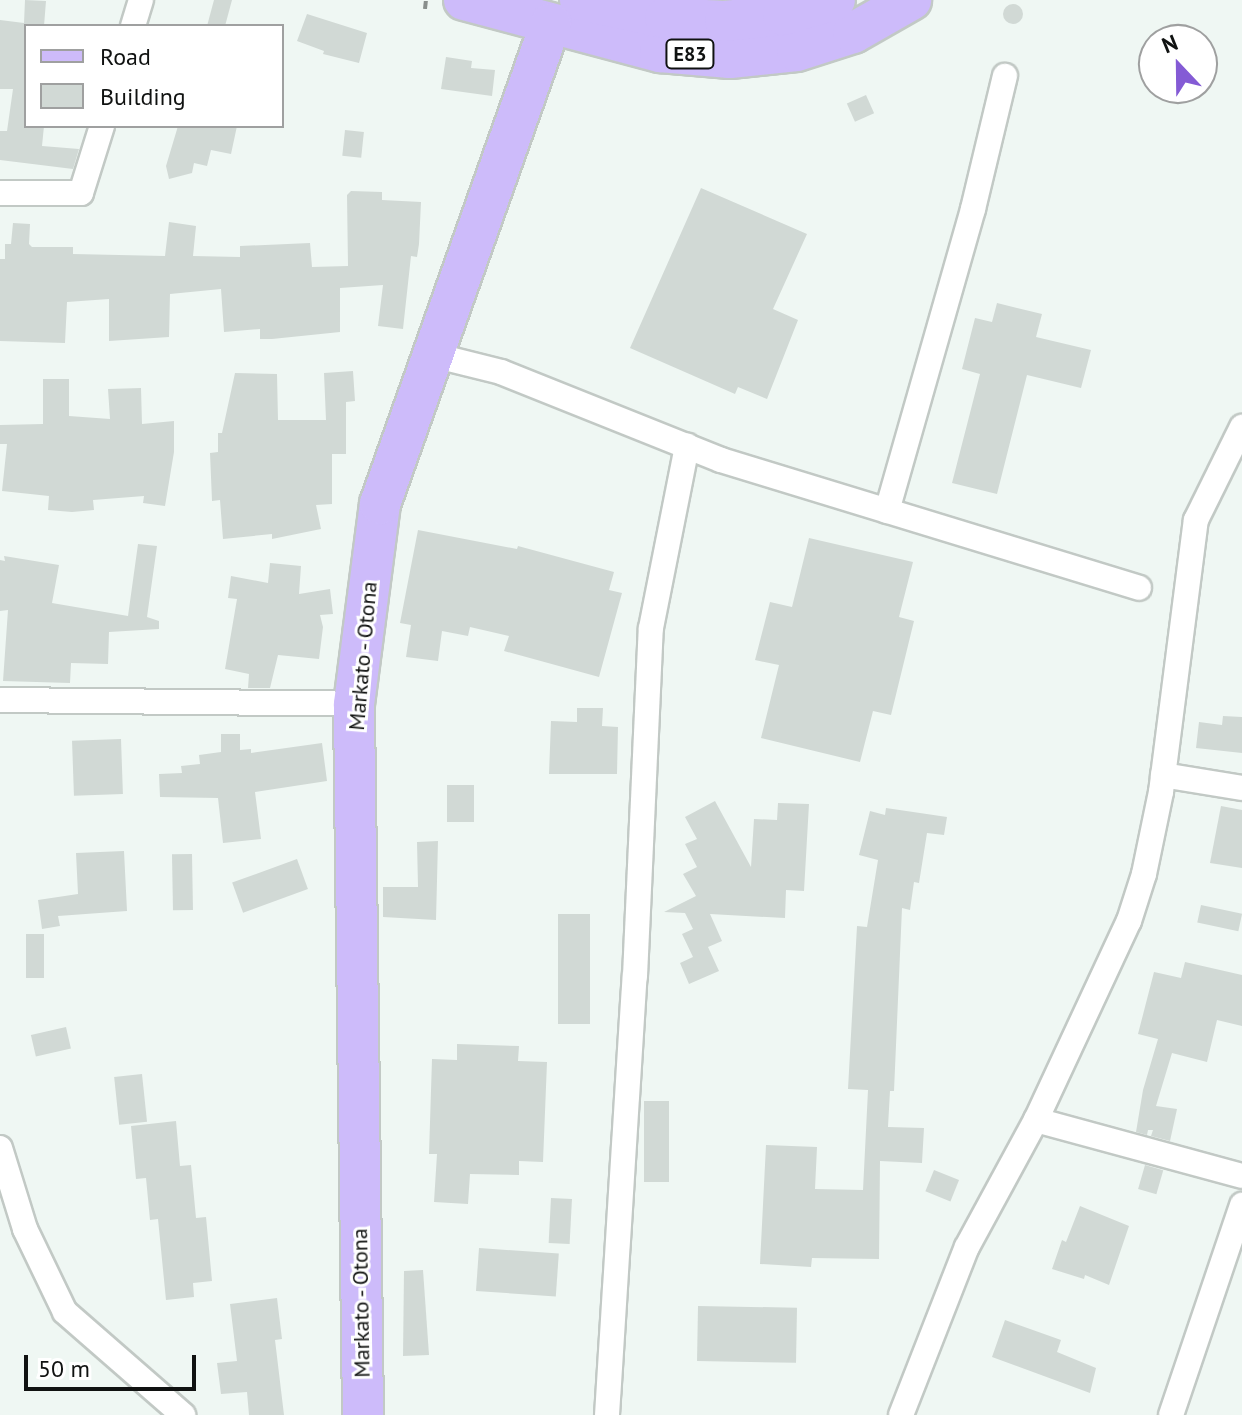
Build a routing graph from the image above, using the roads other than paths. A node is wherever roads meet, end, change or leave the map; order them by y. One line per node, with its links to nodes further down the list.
1 (141, 0): 6 (street)
2 (464, 0): 5 (main road, E83)
3 (911, 0): 5 (main road, E83)
4 (818, 3): 5 (main road, E83)
5 (563, 8): 10 (main road, Markato - Otona)
6 (134, 24)
7 (1005, 76): 13 (street)
8 (101, 128): 9 (street)
9 (0, 193)
10 (433, 355): 12 (street); 16 (main road, Markato - Otona)
11 (1242, 427): 17 (street)
12 (687, 446): 13 (street); 25 (street)
13 (887, 511): 14 (street)
14 (1139, 588)
15 (0, 700): 16 (street)
16 (354, 704): 24 (main road, Markato - Otona)
17 (1163, 775): 18 (street); 19 (street)
18 (1242, 788)
19 (1036, 1120): 21 (street); 26 (street)
20 (0, 1148): 23 (street)
21 (1242, 1176)
22 (1242, 1205): 27 (street)
23 (183, 1415)
24 (363, 1415)
25 (607, 1415)
26 (901, 1415)
27 (1171, 1415)

